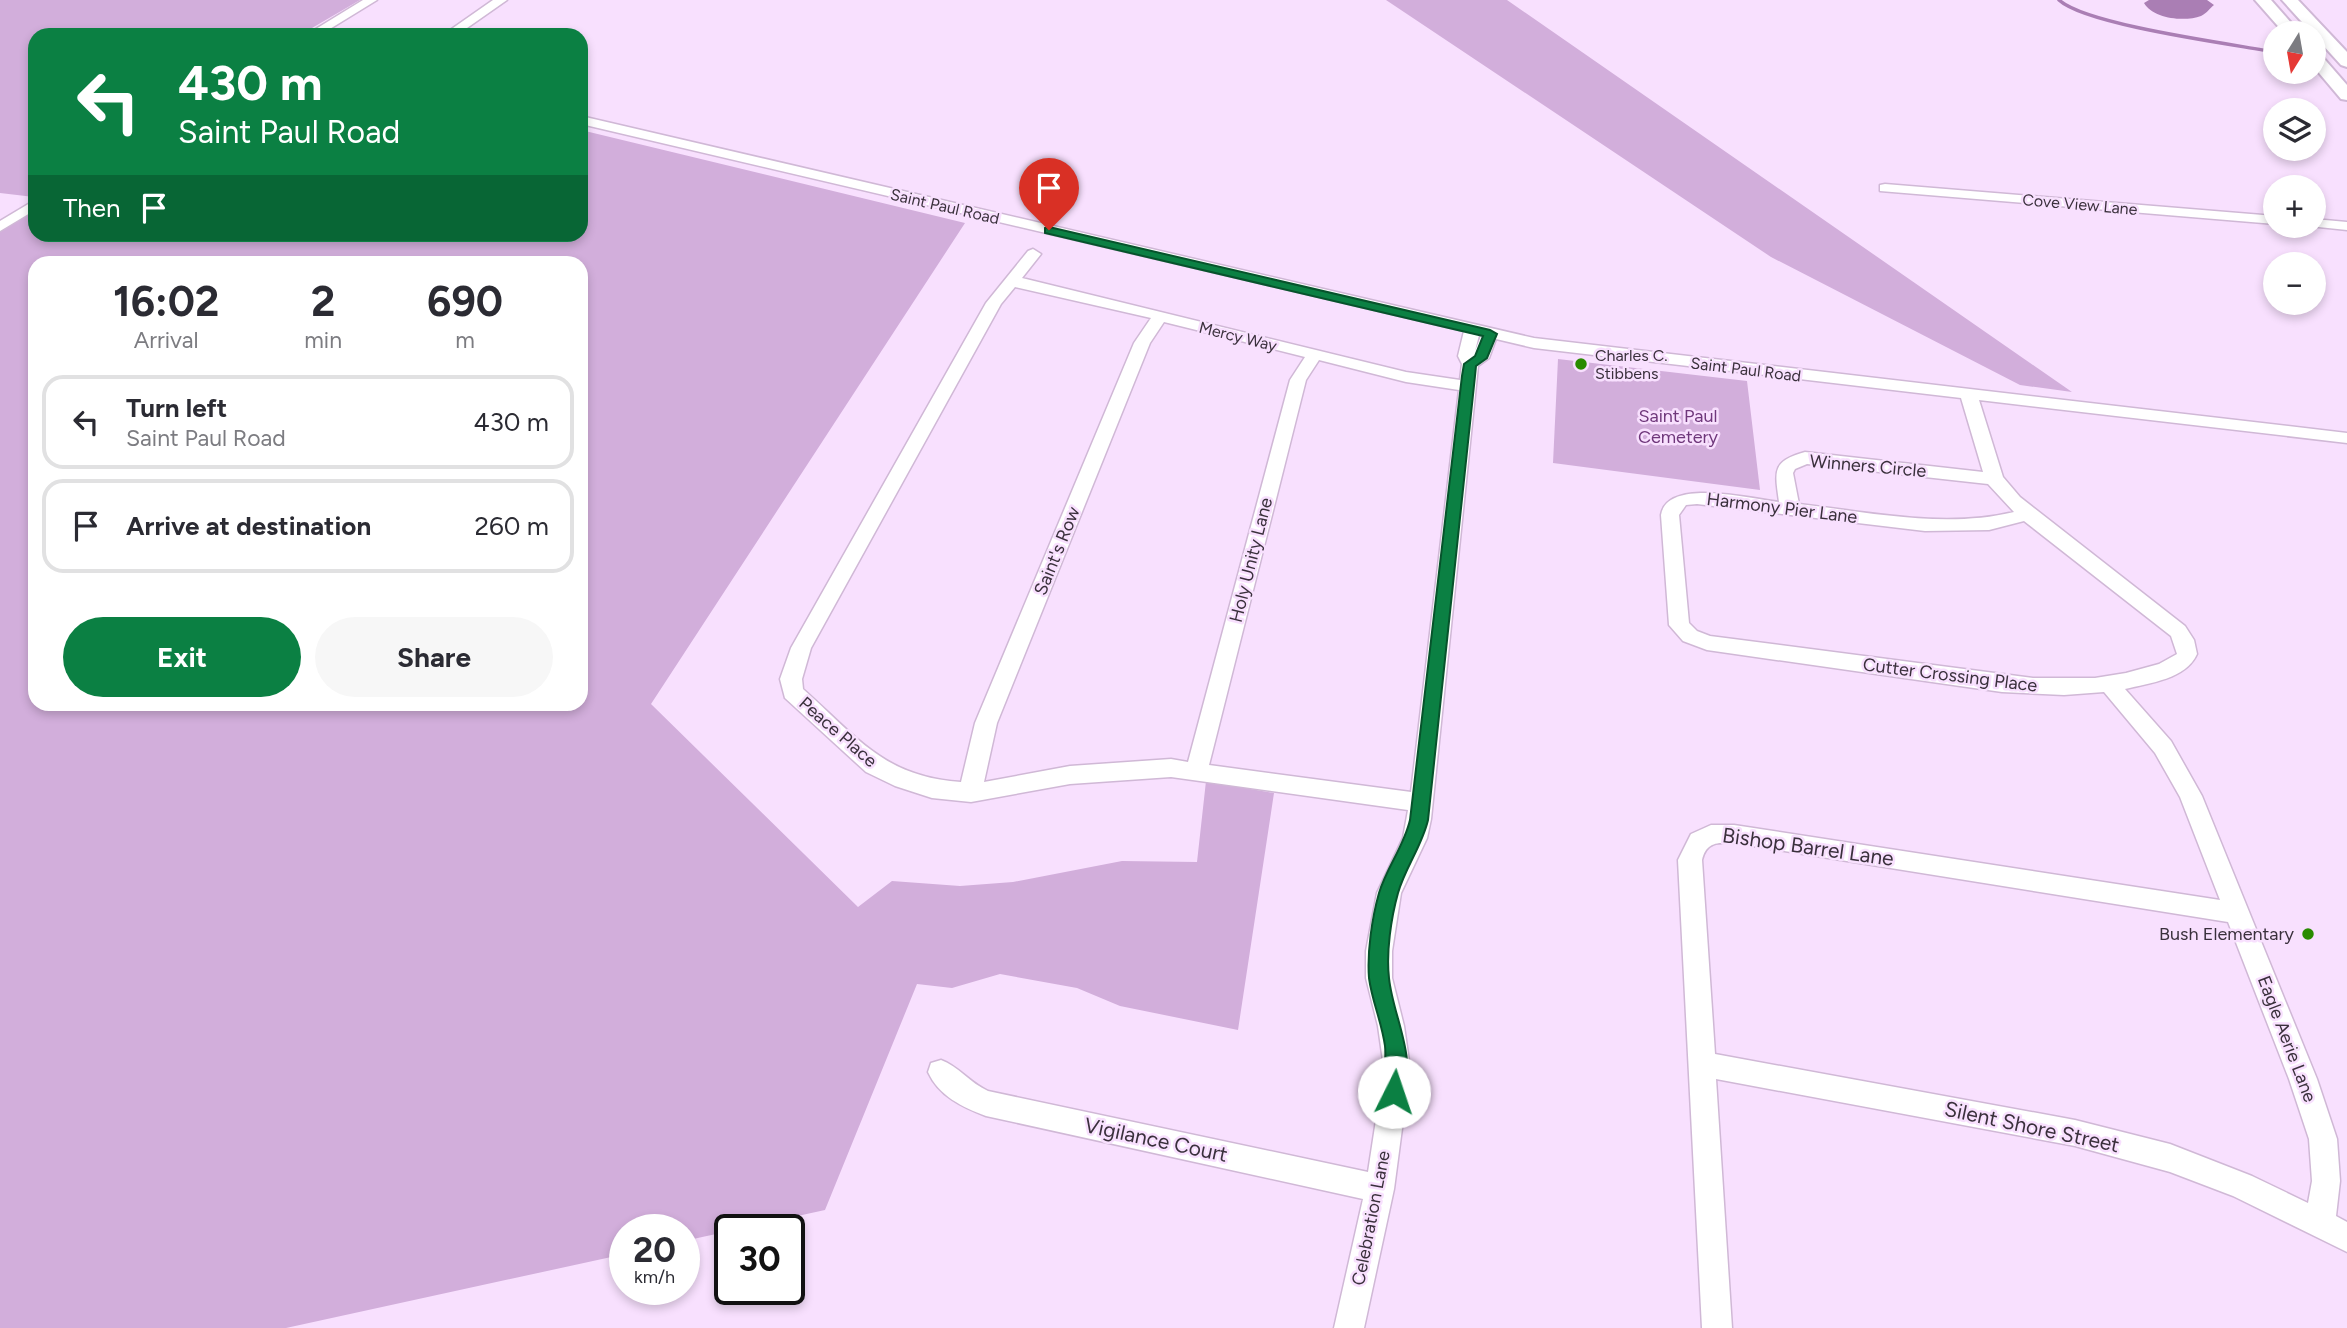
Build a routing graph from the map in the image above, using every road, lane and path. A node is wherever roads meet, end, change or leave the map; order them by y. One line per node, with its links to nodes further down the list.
1 (371, 0): 6 (street)
2 (501, 0): 7 (street)
3 (2263, 0): 5 (main road)
4 (2290, 0): 8 (main road)
5 (2281, 21)
6 (324, 28)
7 (459, 28)
8 (2347, 62)
9 (2326, 71): 10 (main road)
10 (2347, 95)
11 (588, 122): 18 (street, Saint Paul Road)
12 (1885, 187): 14 (street, Cove View Lane)
13 (28, 209): 17 (street)
14 (2263, 219)
15 (2326, 224): 16 (street)
16 (2347, 226)
17 (0, 227)
18 (1056, 232): 19 (street, Peace Place); 21 (street, Saint Paul Road)
19 (1010, 281): 20 (street, Mercy Way); 33 (street, Peace Place)
20 (1160, 316): 23 (street, Mercy Way); 33 (street, Saint's Row)
21 (1472, 330): 22 (street, Saint Paul Road); 24 (street, Celebration Lane)
22 (1490, 334): 24 (street, Celebration Lane); 25 (street, Saint Paul Road)
23 (1314, 355): 24 (street, Mercy Way); 32 (street, Holy Unity Lane)
24 (1469, 375): 34 (street, Celebration Lane)
25 (1969, 395): 26 (street, Saint Paul Road); 27 (street, Cutter Crossing Place)
26 (2347, 438)
27 (1994, 479): 28 (street, Winners Circle); 29 (street, Cutter Crossing Place)
28 (1790, 509): 29 (street, Harmony Pier Lane); 30 (street, Harmony Pier Lane)
29 (2028, 514): 31 (street, Cutter Crossing Place)
30 (1690, 636): 31 (street, Cutter Crossing Place)
31 (2109, 684): 35 (street, Eagle Aerie Lane)
32 (1197, 769): 33 (street, Peace Place); 34 (street, Peace Place)
33 (971, 793)
34 (1421, 803): 38 (street, Celebration Lane)
35 (2238, 913): 36 (street, Bishop Barrel Lane); 39 (street, Eagle Aerie Lane)
36 (1702, 1064): 39 (street, Silent Shore Street); 42 (street, Bishop Barrel Lane)
37 (941, 1072): 38 (street, Vigilance Court)
38 (1380, 1189): 41 (street, Celebration Lane)
39 (2320, 1224): 40 (street, Silent Shore Street)
40 (2347, 1237)
41 (1349, 1328)
42 (1717, 1328)

